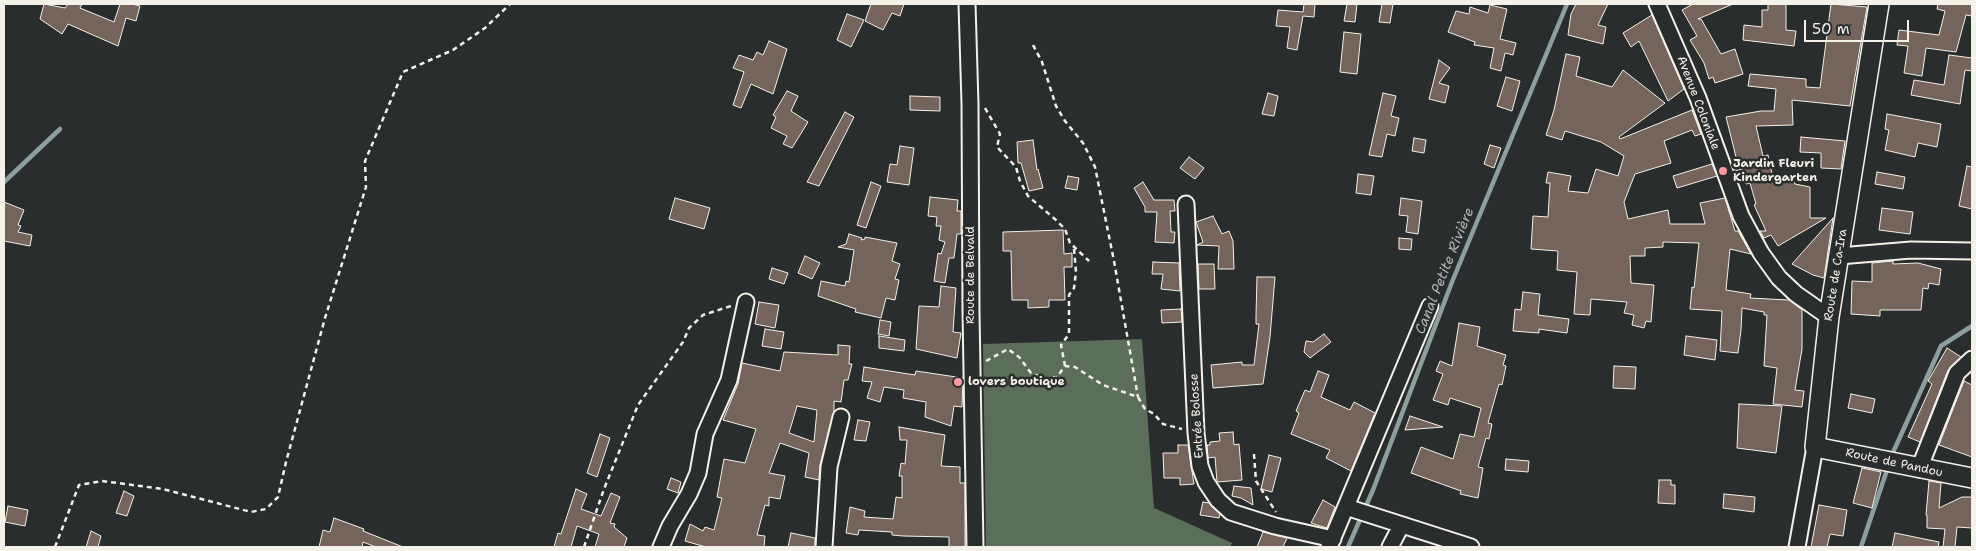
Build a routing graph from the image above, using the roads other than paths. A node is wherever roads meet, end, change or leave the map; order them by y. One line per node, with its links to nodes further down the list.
1 (967, 4): 20 (street, Route de Belvald)
2 (1657, 4): 9 (street, Avenue Coloniale)
3 (1879, 4): 6 (street, Route de Ca-Ira)
4 (1186, 204): 17 (street, Entrée Bolosse)
5 (1972, 251): 6 (street)
6 (1840, 256): 9 (street, Route de Ca-Ira)
7 (746, 302): 18 (street)
8 (1430, 306): 15 (street)
9 (1829, 317): 12 (street, Route de Ca-Ira)
10 (1972, 359): 13 (street)
11 (841, 418): 19 (street)
12 (1815, 447): 13 (street, Route de Pandou); 23 (street, Route de Ca-Ira)
13 (1919, 469): 14 (street, Route de Pandou)
14 (1972, 478)
15 (1346, 507): 16 (street); 17 (street)
16 (1401, 526): 21 (street); 22 (street)
17 (1331, 543)
18 (661, 547)
19 (824, 547)
20 (975, 547)
21 (1390, 547)
22 (1471, 547)
23 (1798, 547)

